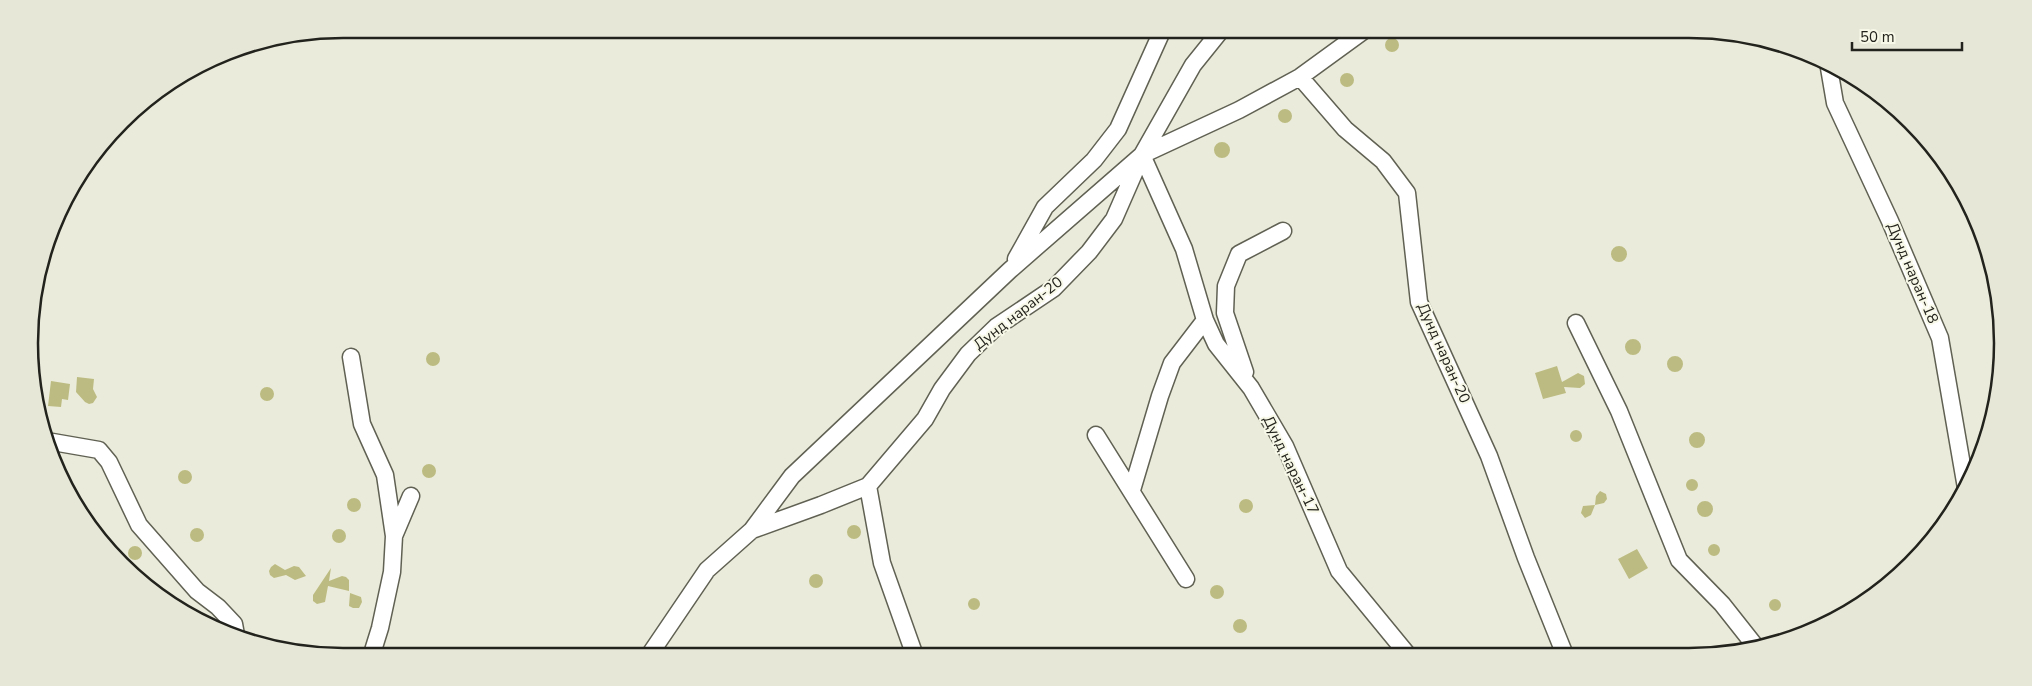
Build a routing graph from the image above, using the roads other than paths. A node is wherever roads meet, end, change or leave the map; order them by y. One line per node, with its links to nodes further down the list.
1 (1159, 37): 8 (street)
2 (1216, 37): 6 (street, Дунд наран-20)
3 (1355, 37): 5 (street)
4 (1830, 72): 15 (street, Дунд наран-18)
5 (1300, 76): 6 (street); 28 (street, Дунд наран-20)
6 (1142, 155): 8 (street); 9 (street, Дунд наран-17); 16 (street, Дунд наран-20)
7 (1283, 231): 12 (street)
8 (1010, 270): 19 (street)
9 (1205, 320): 12 (street, Дунд наран-17); 17 (street)
10 (1576, 323): 23 (street)
11 (350, 357): 20 (street)
12 (1251, 388): 27 (street, Дунд наран-17)
13 (1096, 435): 17 (street)
14 (54, 442): 22 (street)
15 (1964, 476)
16 (868, 486): 19 (street, Дунд наран-20); 26 (street)
17 (1132, 490): 21 (street)
18 (411, 496): 20 (street)
19 (752, 530): 25 (street, Дунд наран-20)
20 (394, 536): 24 (street)
21 (1186, 579)
22 (235, 628)
23 (1752, 642)
24 (374, 648)
25 (654, 648)
26 (912, 648)
27 (1402, 648)
28 (1562, 648)

